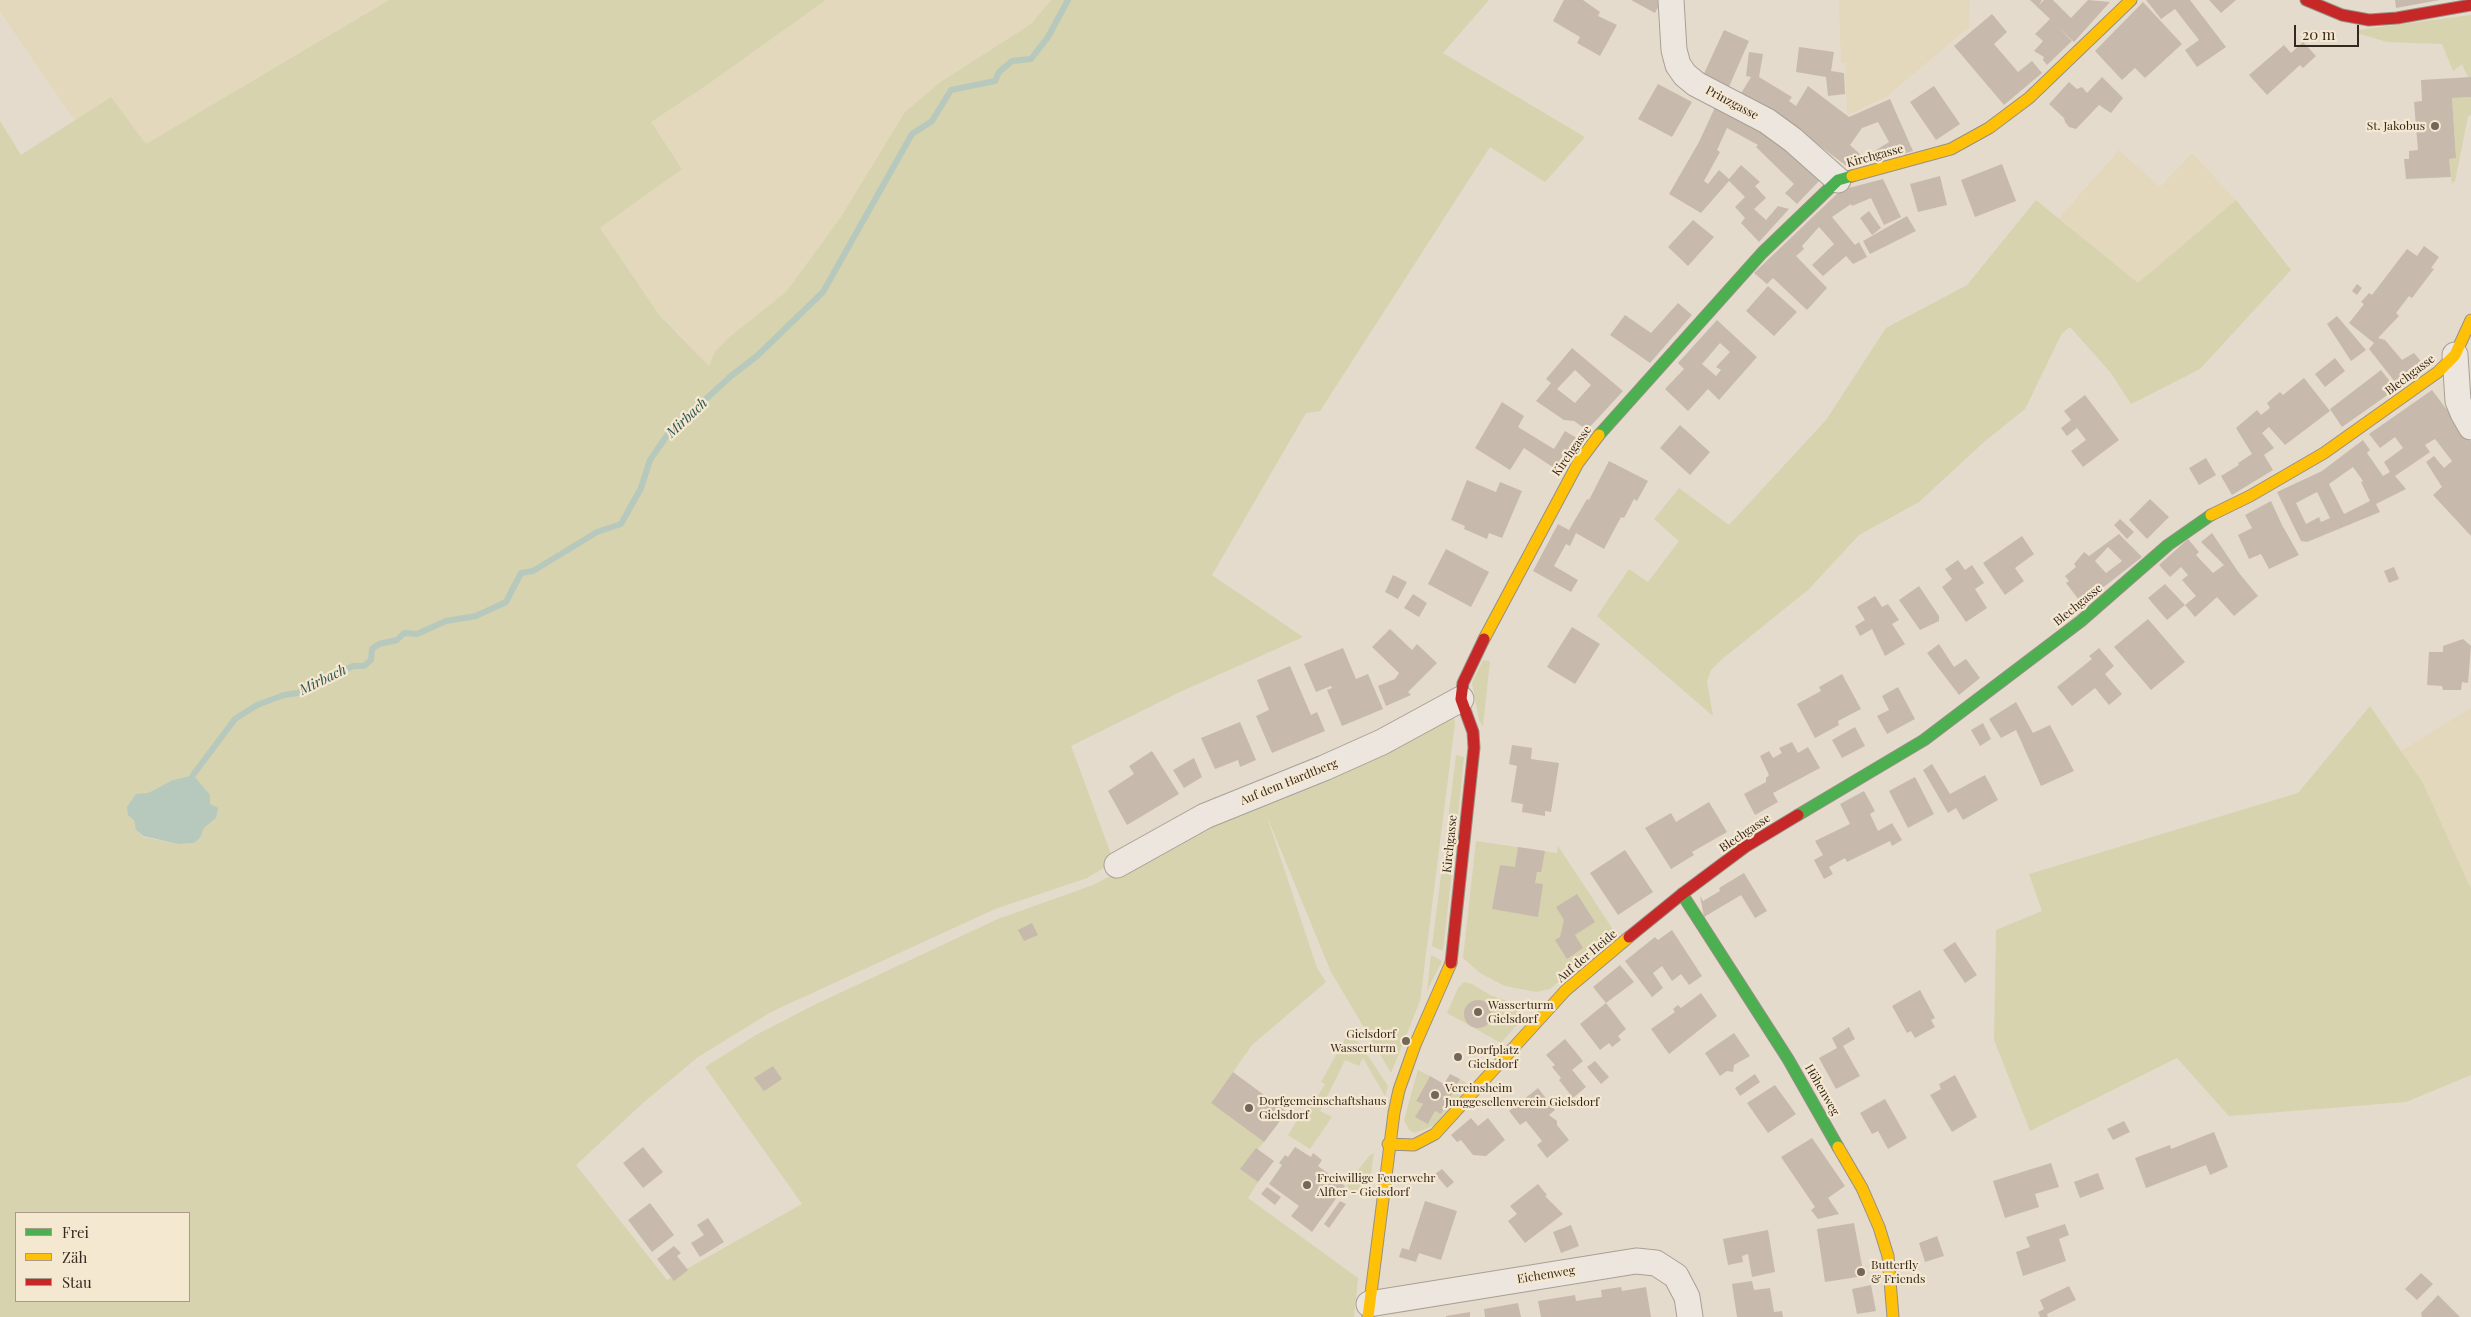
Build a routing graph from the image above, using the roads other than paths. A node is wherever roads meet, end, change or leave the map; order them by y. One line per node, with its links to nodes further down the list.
1 (1671, 0): 5 (street, Prinzgasse)
2 (2131, 0): 5 (street, Kirchgasse)
3 (2306, 0): 4 (street)
4 (2471, 4)
5 (1838, 180): 9 (street, Kirchgasse)
6 (2471, 320): 7 (street, Blechgasse)
7 (2455, 354): 8 (street); 11 (street, Blechgasse)
8 (2471, 427)
9 (1461, 699): 10 (street, Auf dem Hardtberg); 12 (street, Kirchgasse)
10 (1117, 865)
11 (1682, 894): 12 (street, Auf der Heide); 15 (street, Höhenweg)
12 (1388, 1144): 13 (street)
13 (1369, 1310): 14 (street, Eichenweg)
14 (1690, 1317)
15 (1893, 1317)

